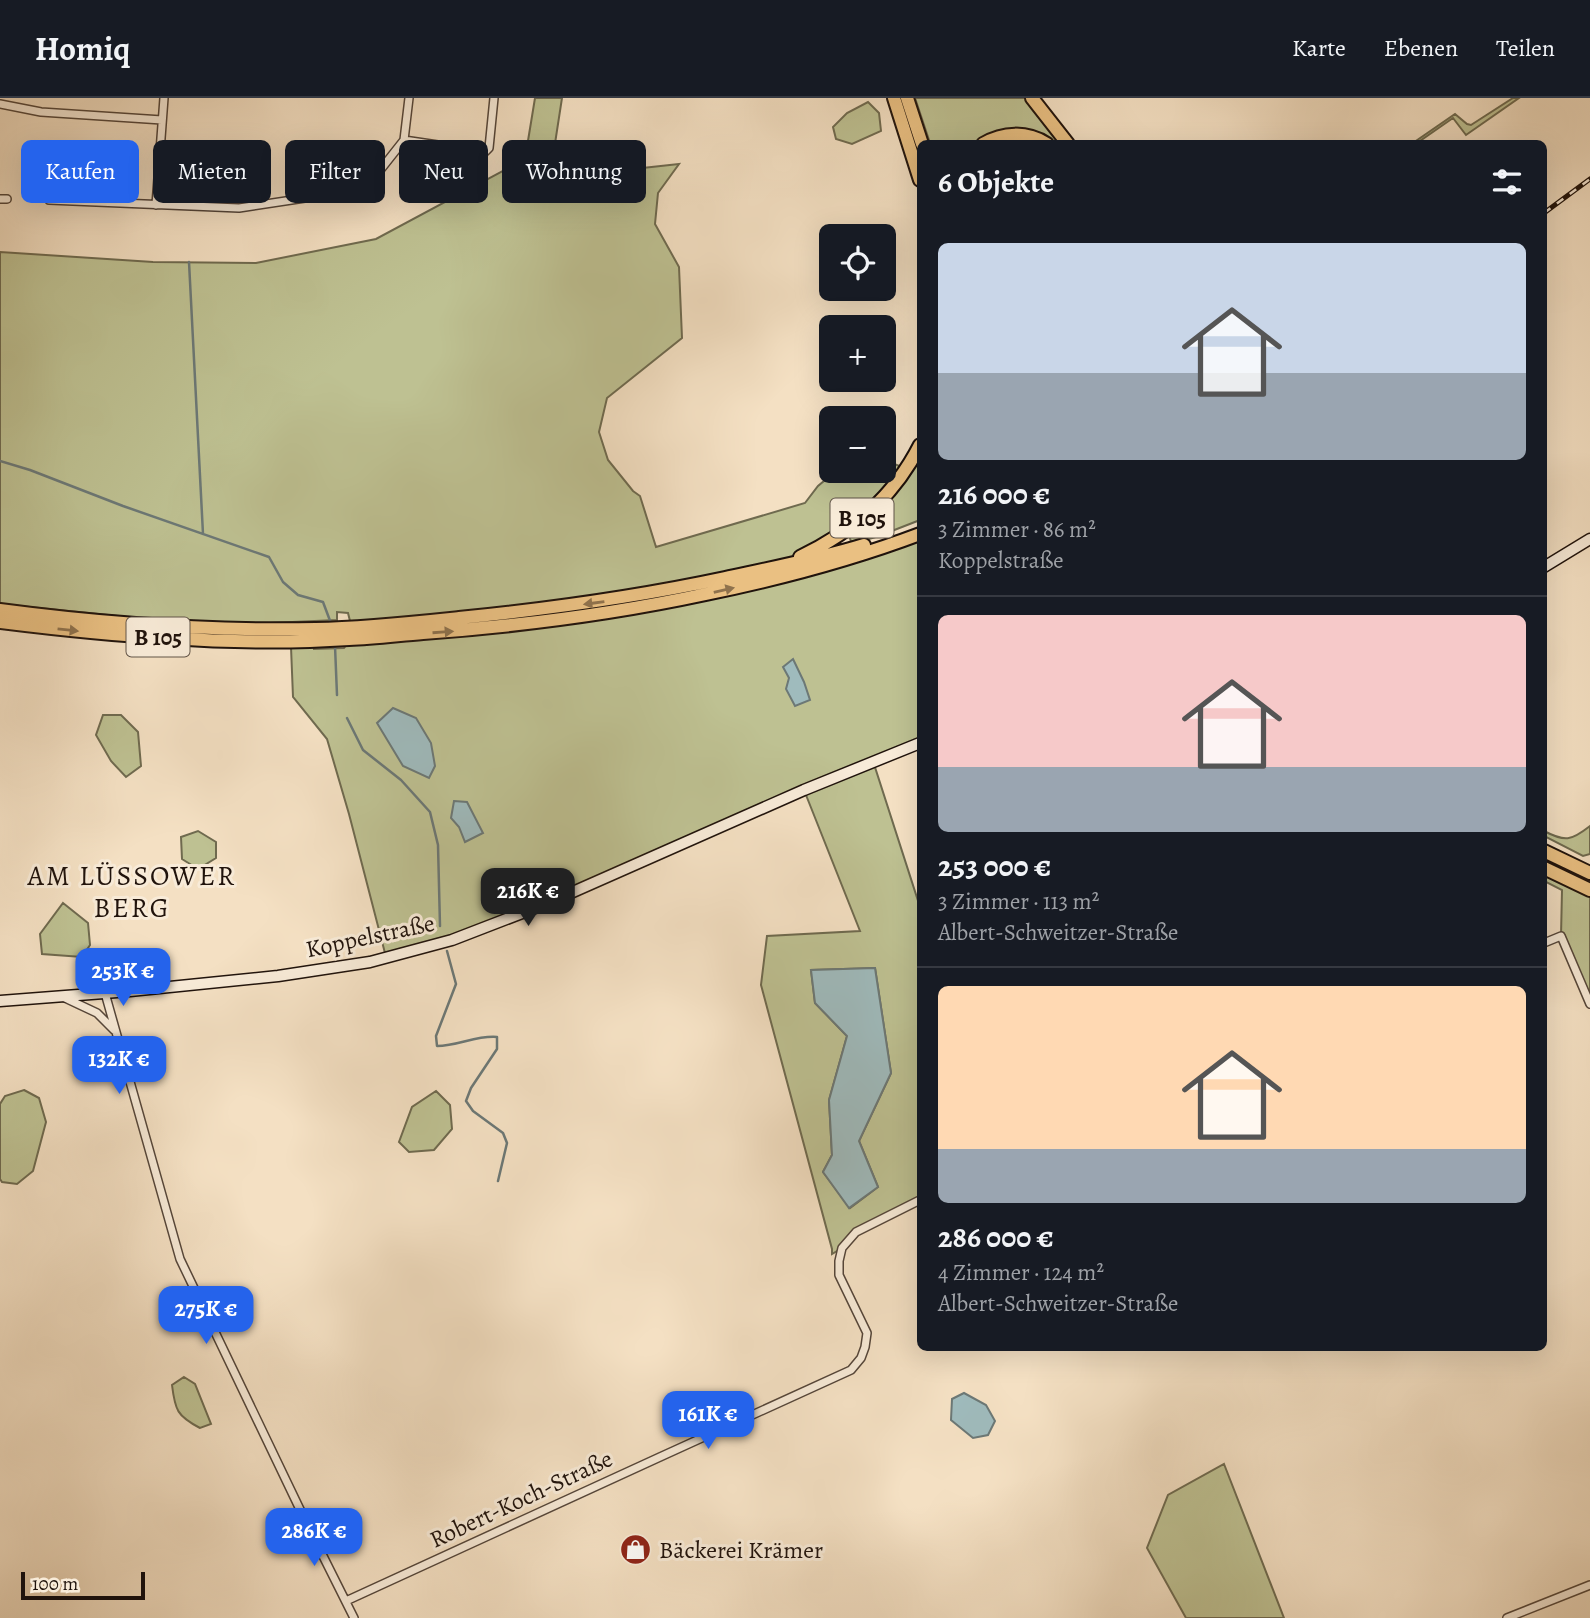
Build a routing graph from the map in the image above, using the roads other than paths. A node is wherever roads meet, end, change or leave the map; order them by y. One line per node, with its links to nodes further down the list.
1 (163, 98): 8 (street)
2 (408, 98): 9 (street)
3 (495, 98): 15 (street)
4 (894, 98): 16 (highway)
5 (907, 98): 10 (highway)
6 (1032, 98): 13 (highway)
7 (0, 104): 8 (street)
8 (162, 120): 18 (street)
9 (404, 140)
10 (921, 140)
11 (991, 140): 12 (highway)
12 (1041, 140)
13 (1065, 140)
14 (399, 146): 18 (street)
15 (488, 149)
16 (917, 171)
17 (113, 203): 18 (street)
18 (156, 205)
19 (917, 450): 26 (highway, B 105)
20 (917, 527): 26 (highway)
21 (917, 535): 24 (highway)
22 (1590, 539): 25 (street)
23 (917, 541): 24 (highway)
24 (866, 553): 29 (highway, B 105, one-way to 24)
25 (1547, 565)
26 (782, 566): 29 (highway, B 105, one-way to 29)
27 (0, 610): 30 (highway, B 105)
28 (0, 622): 30 (highway, B 105, one-way to 30)
29 (350, 634): 30 (highway, B 105)
30 (317, 635)
31 (917, 744): 37 (street, Koppelstraße)
32 (1547, 852): 34 (highway)
33 (1547, 869): 35 (highway)
34 (1590, 873)
35 (1590, 890)
36 (1547, 942): 40 (street)
37 (104, 993): 38 (street, Koppelstraße); 41 (street)
38 (63, 997): 39 (street, Koppelstraße); 41 (street)
39 (0, 1002)
40 (1590, 1004)
41 (115, 1030): 44 (street)
42 (917, 1202): 44 (street, Robert-Koch-Straße)
43 (1590, 1585): 46 (street)
44 (346, 1601): 45 (street)
45 (354, 1618)
46 (1507, 1618)

